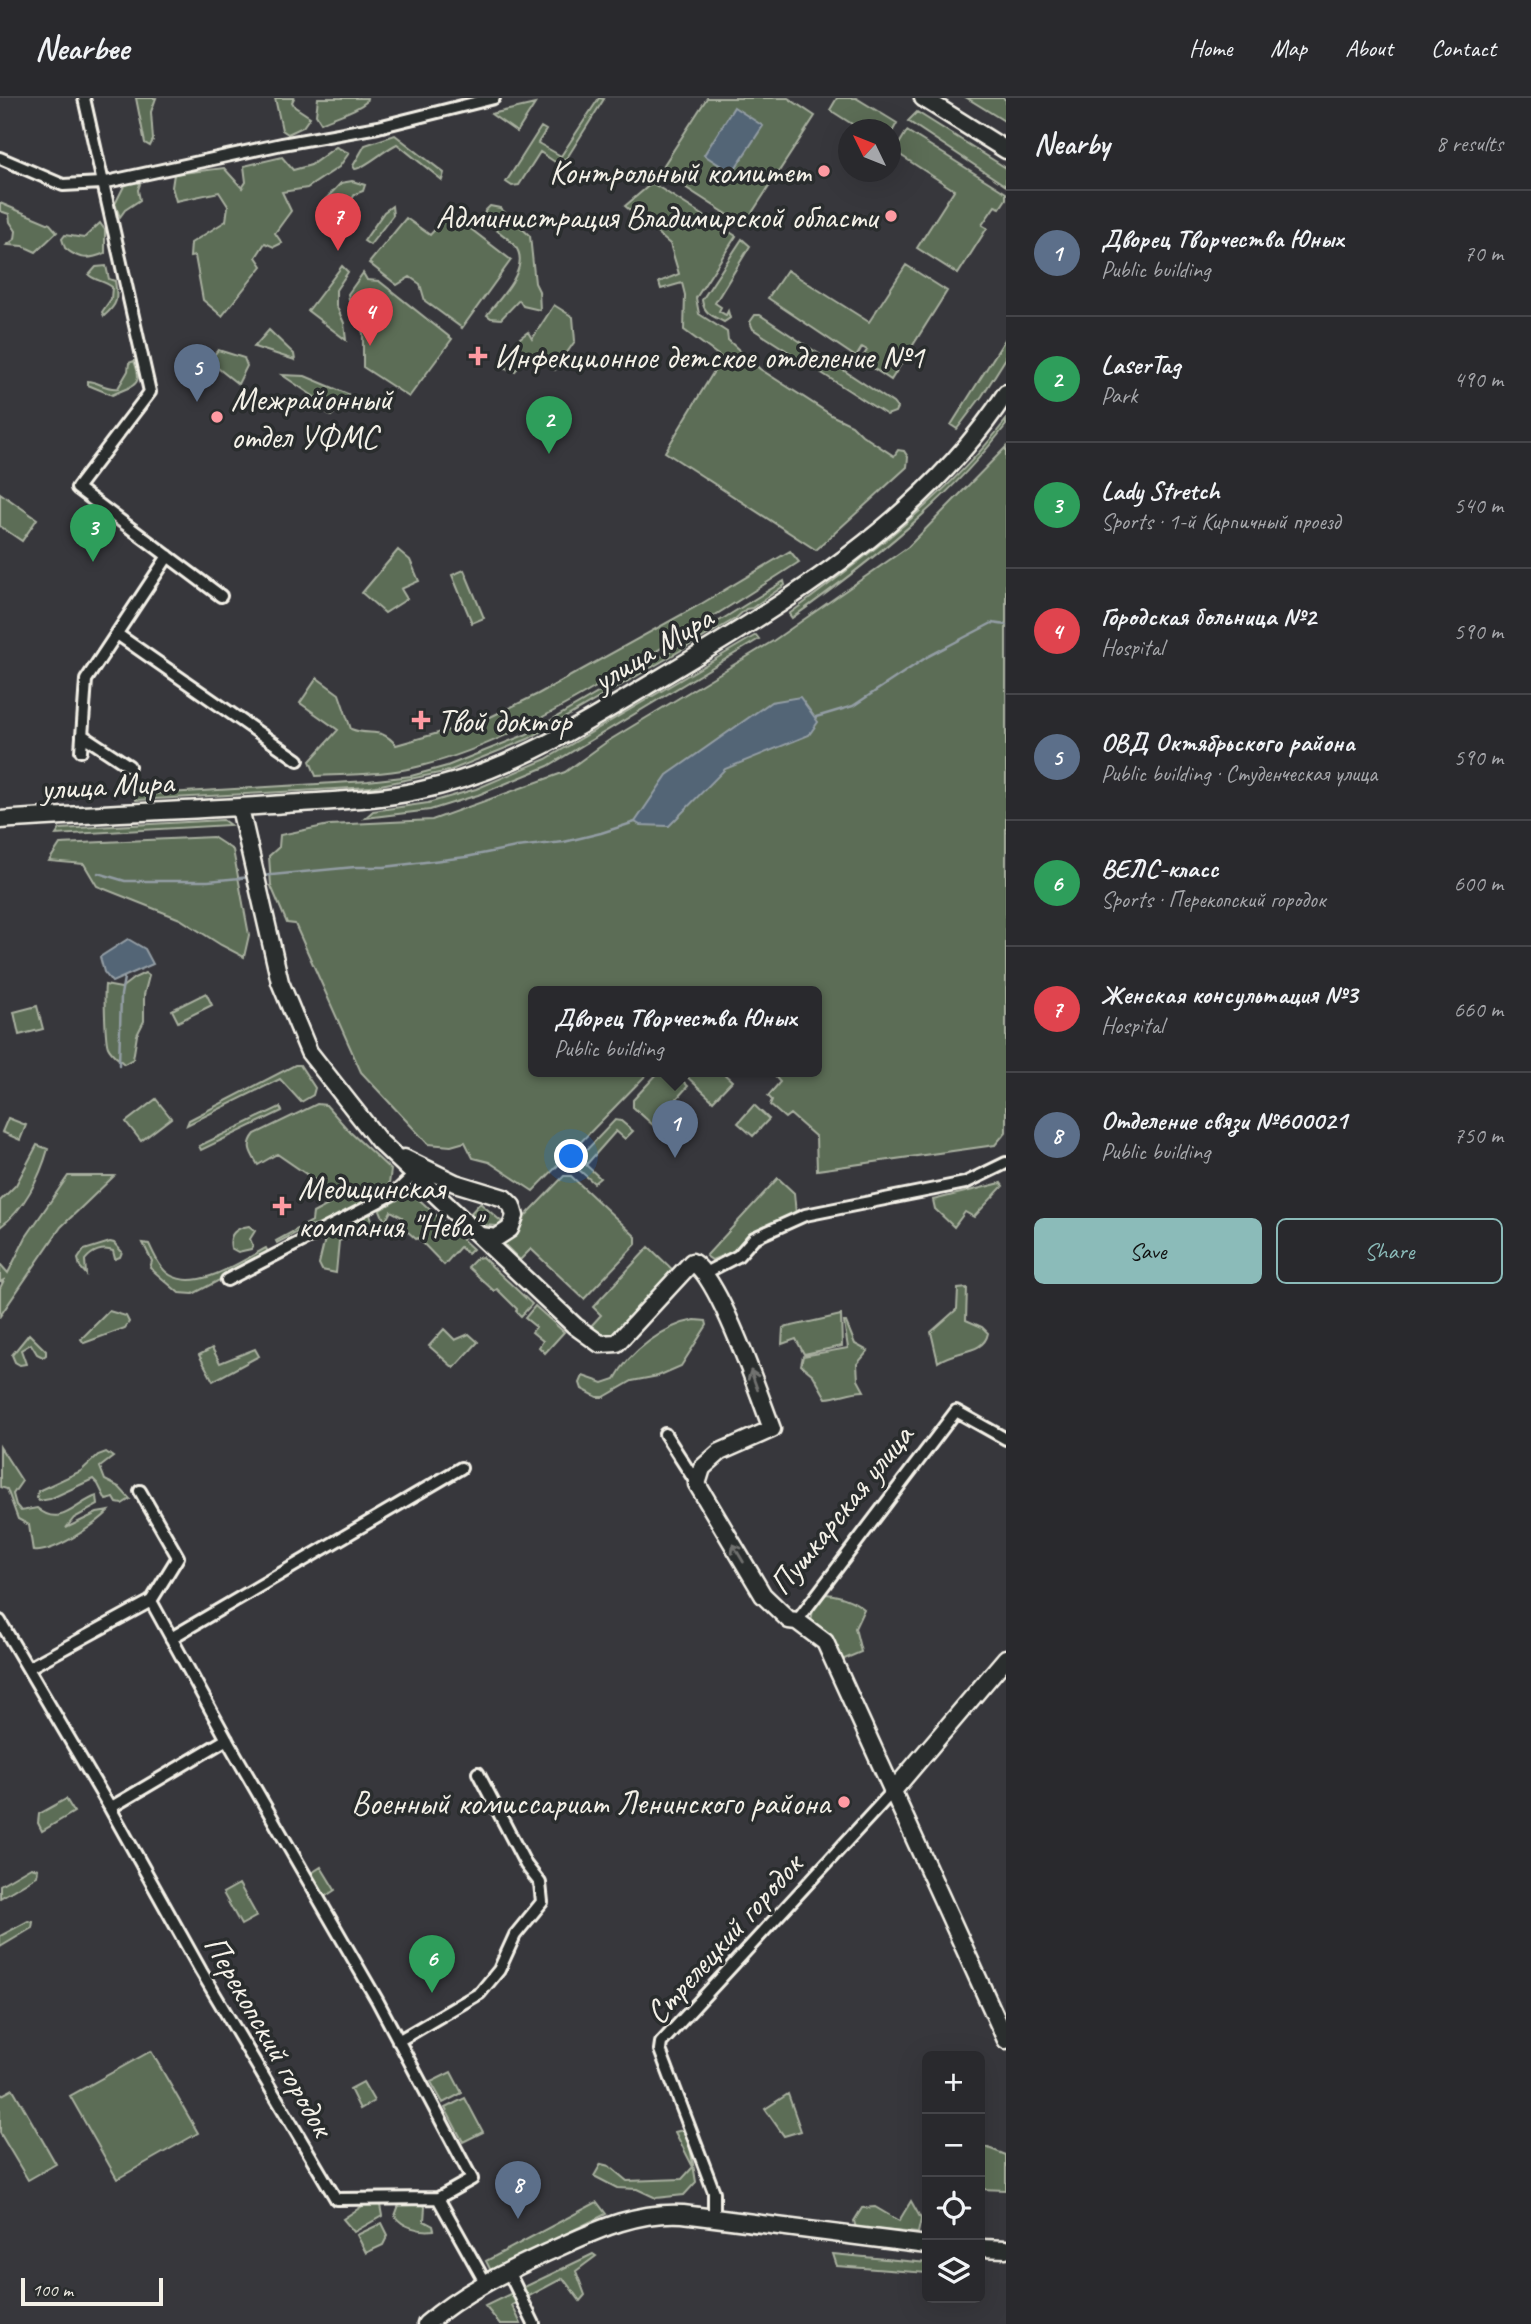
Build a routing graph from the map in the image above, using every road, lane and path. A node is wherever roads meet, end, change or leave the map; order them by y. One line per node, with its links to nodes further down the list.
1 (84, 98): 6 (street)
2 (494, 98): 6 (street)
3 (923, 98): 4 (street)
4 (1006, 150)
5 (0, 158): 6 (street)
6 (102, 183): 8 (street)
7 (1006, 393): 15 (street, улица Мира)
8 (168, 556): 9 (street); 10 (street)
9 (221, 596)
10 (117, 634): 11 (street); 13 (street)
11 (82, 735): 12 (street); 14 (street)
12 (81, 751)
13 (299, 760)
14 (129, 766)
15 (240, 808): 16 (street, улица Мира); 18 (street)
16 (0, 820)
17 (1006, 1163): 20 (street)
18 (417, 1172): 19 (street); 19 (street); 21 (street)
19 (481, 1237): 20 (street)
20 (699, 1267): 25 (street, one-way to 20)
21 (228, 1280)
22 (665, 1434): 25 (street)
23 (1006, 1439): 29 (street, Пушкарская улица)
24 (461, 1468): 30 (street)
25 (697, 1484): 29 (street, Пушкарская улица, one-way to 25)
26 (140, 1491): 27 (street)
27 (150, 1601): 30 (street, Перекопский городок); 32 (street)
28 (0, 1621): 32 (street, Перекопский городок)
29 (797, 1621): 35 (street)
30 (171, 1638): 33 (street, Перекопский городок)
31 (1006, 1658): 35 (street)
32 (29, 1668): 36 (street, Перекопский городок)
33 (226, 1739): 36 (street); 38 (street, Перекопский городок)
34 (478, 1773): 38 (street)
35 (892, 1793): 37 (street); 40 (street, Стрелецкий городок)
36 (110, 1808): 39 (street, Перекопский городок)
37 (1006, 2040)
38 (398, 2041): 39 (street, Перекопский городок)
39 (438, 2198): 45 (street)
40 (714, 2219): 41 (street); 44 (street)
41 (922, 2244)
42 (985, 2248): 43 (street)
43 (1006, 2249)
44 (508, 2271): 45 (street); 47 (street)
45 (485, 2282): 46 (street)
46 (426, 2324)
47 (534, 2324)

